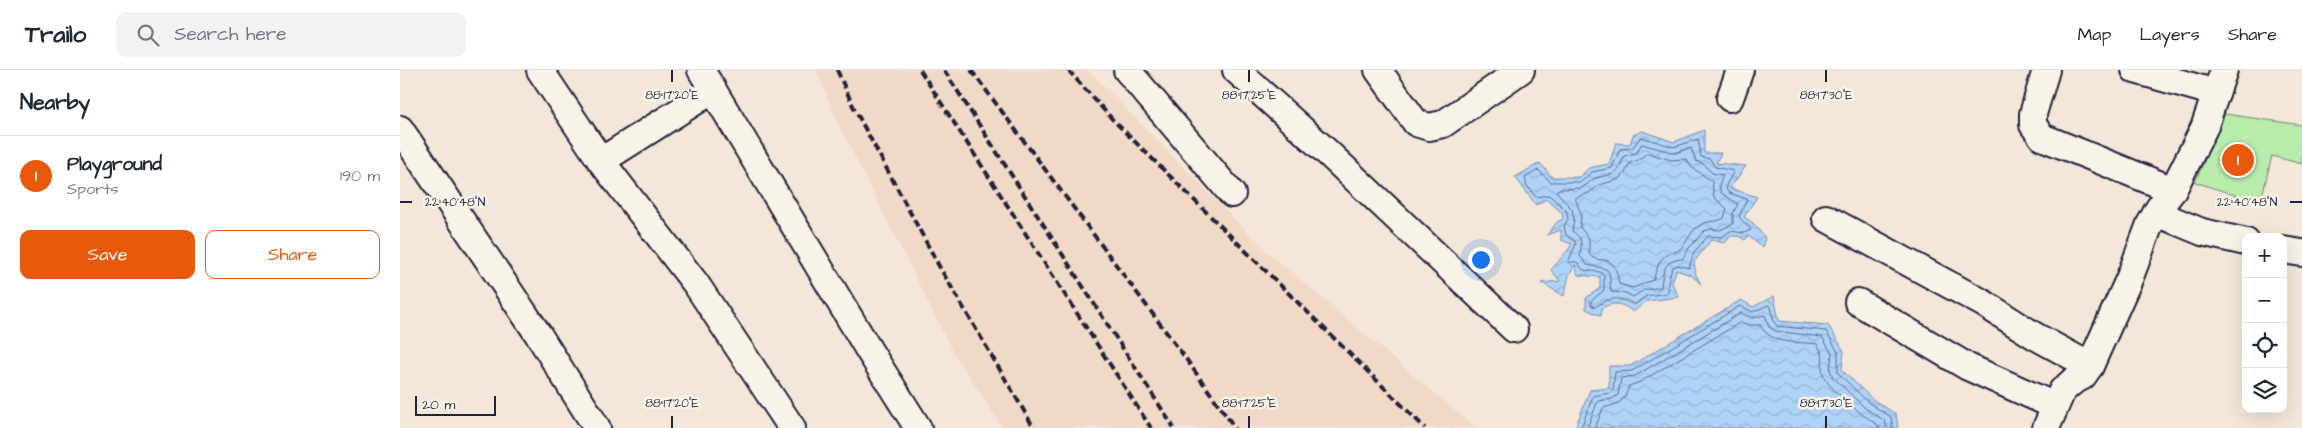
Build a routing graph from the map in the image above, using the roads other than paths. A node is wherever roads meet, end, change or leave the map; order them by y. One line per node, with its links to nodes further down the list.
1 (540, 70): 13 (street)
2 (1126, 70): 15 (street)
3 (1236, 70): 22 (street)
4 (1378, 70): 5 (street)
5 (1521, 70)
6 (1740, 70): 11 (street)
7 (2046, 70): 14 (street)
8 (2135, 70): 10 (street)
9 (707, 80): 13 (street); 27 (street)
10 (2220, 81): 14 (street)
11 (1730, 98)
12 (400, 129): 25 (street)
13 (601, 161): 26 (street)
14 (2174, 190): 16 (street)
15 (1232, 194)
16 (2156, 213): 18 (street); 23 (street)
17 (1826, 218): 23 (street)
18 (2242, 241)
19 (2287, 251): 20 (street)
20 (2302, 253)
21 (1858, 302): 24 (street)
22 (1514, 329)
23 (2090, 366): 24 (street)
24 (2051, 417)
25 (597, 428)
26 (792, 428)
27 (918, 428)

